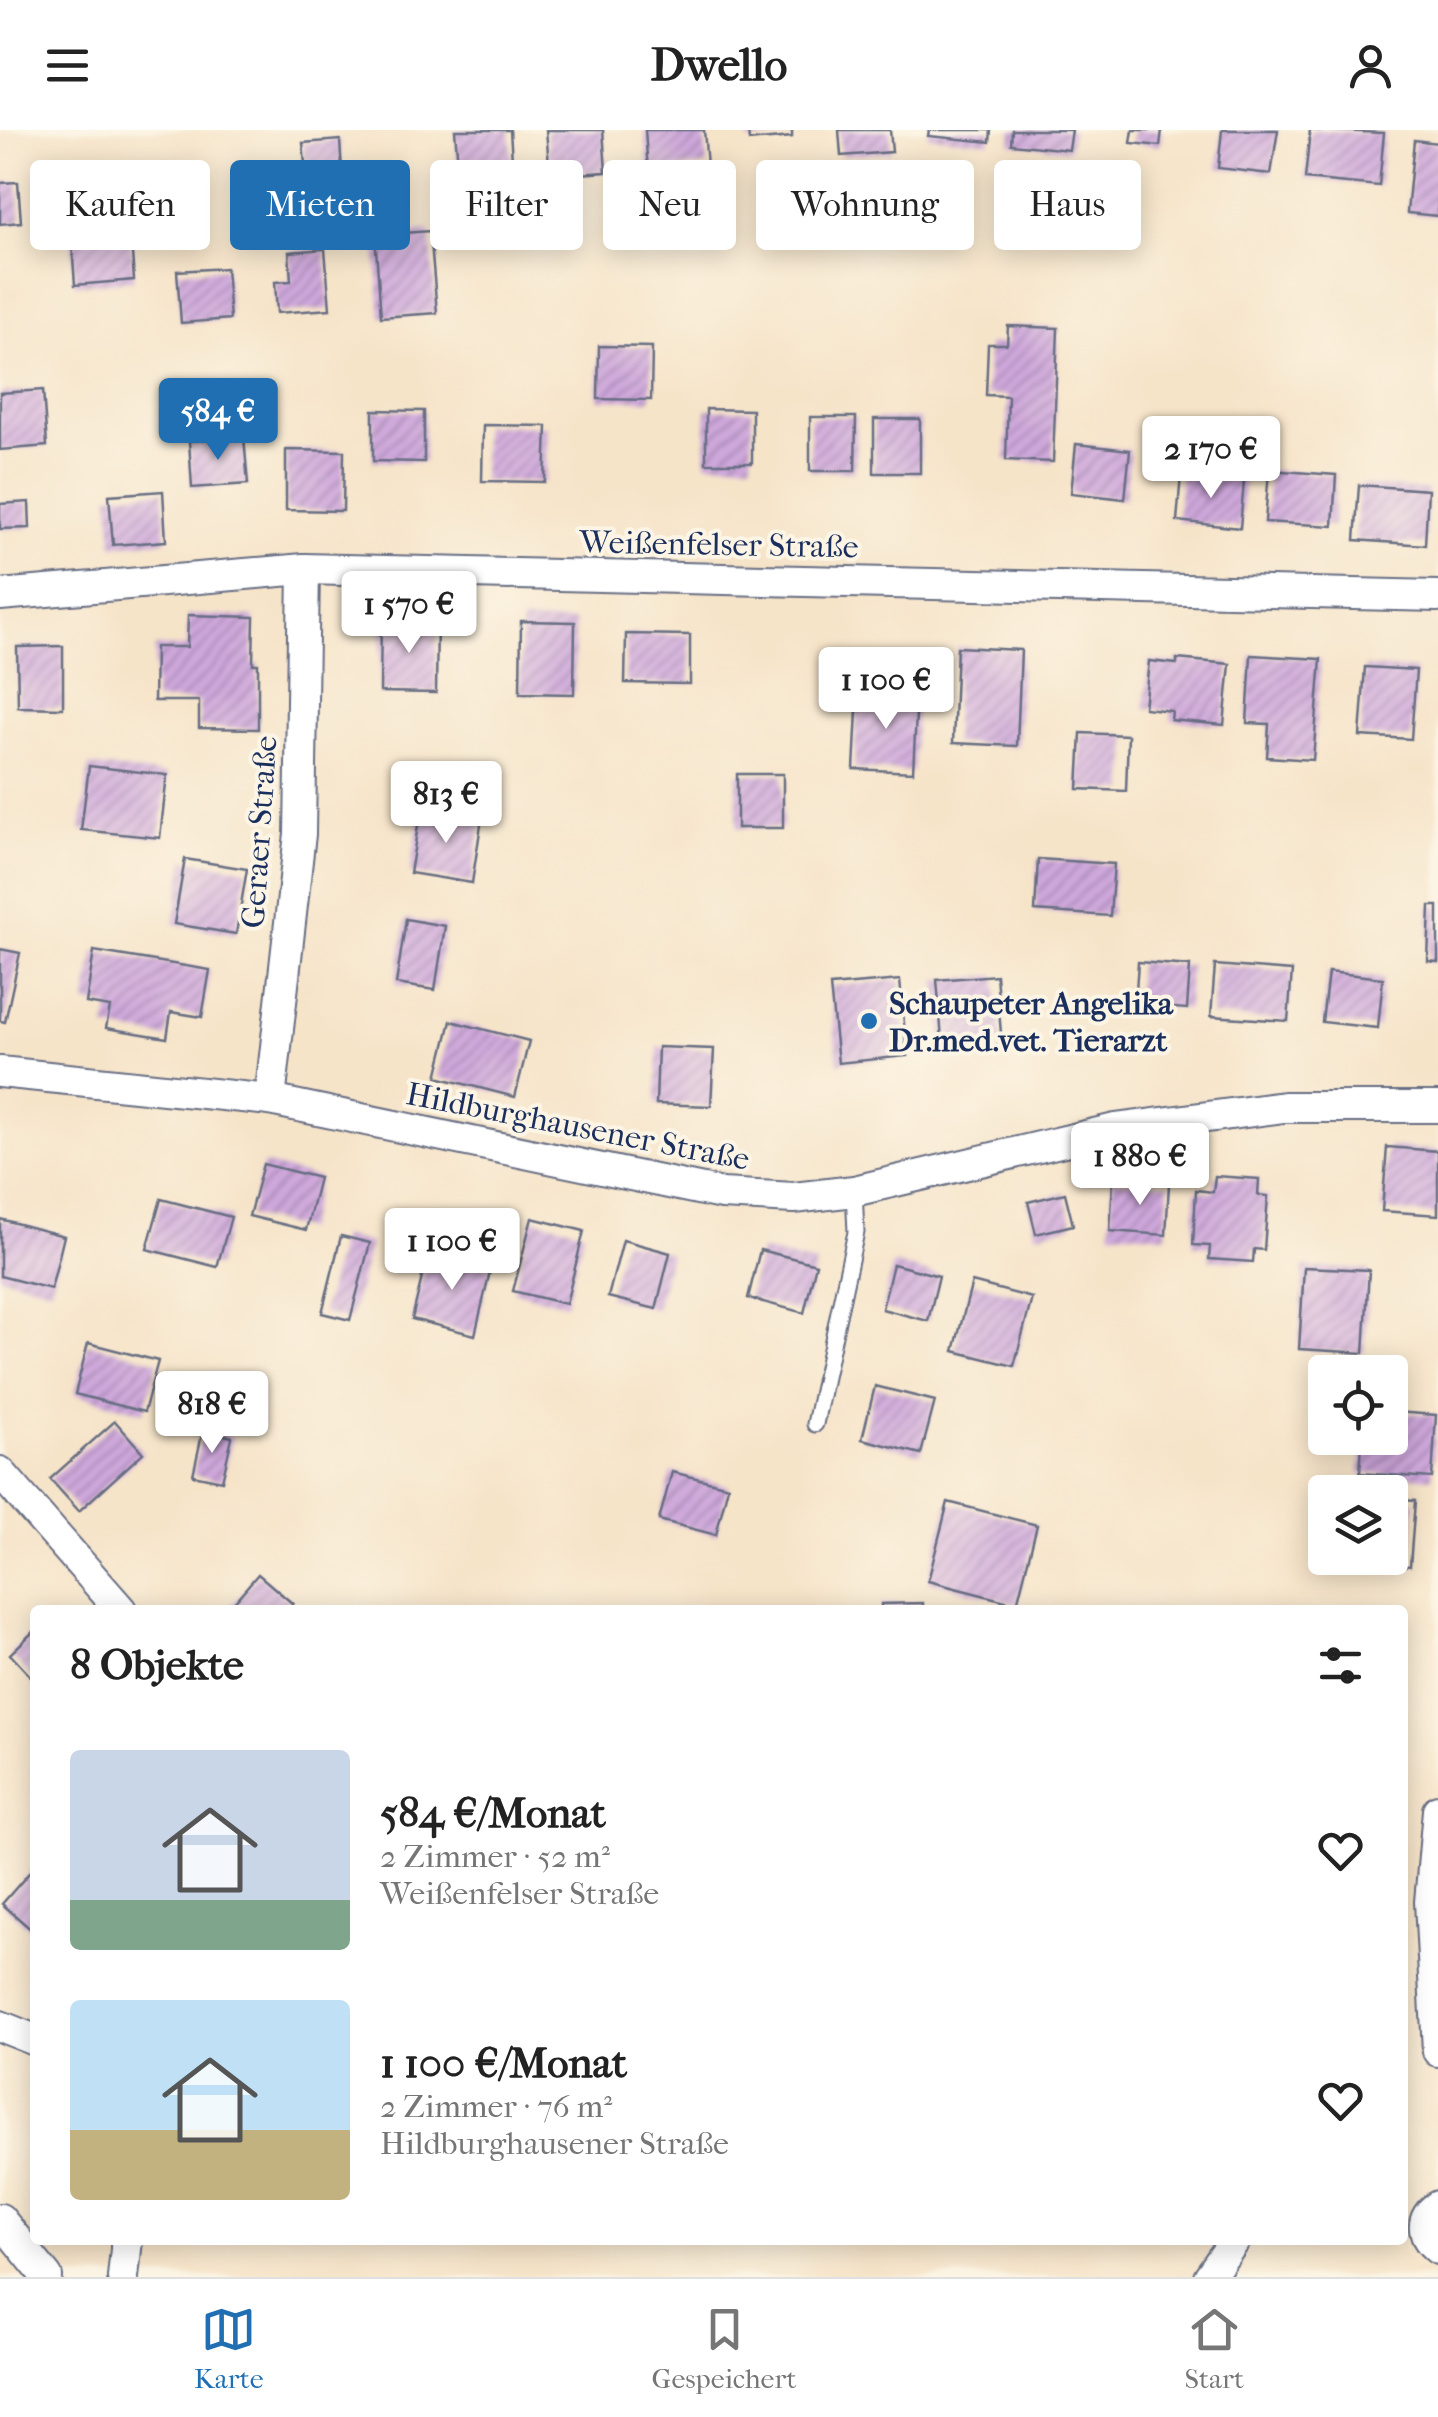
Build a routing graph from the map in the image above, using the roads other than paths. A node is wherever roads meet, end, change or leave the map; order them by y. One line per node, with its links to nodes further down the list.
1 (304, 569): 2 (street, Weißenfelser Straße); 3 (street, Weißenfelser Straße); 5 (street, Geraer Straße)
2 (0, 596)
3 (1438, 596)
4 (0, 1072): 5 (street, Hildburghausener Straße)
5 (270, 1100): 7 (street, Hildburghausener Straße)
6 (1438, 1107): 7 (street, Hildburghausener Straße)
7 (854, 1190): 8 (lane)
8 (815, 1424)
9 (0, 1472): 10 (street)
10 (116, 1605)
11 (1438, 1810): 12 (street)
12 (1416, 1902): 15 (street)
13 (0, 2026): 14 (street)
14 (30, 2038)
15 (1438, 2051)
16 (0, 2219): 19 (street)
17 (126, 2245): 20 (street)
18 (1231, 2245): 21 (street)
19 (47, 2277)
20 (123, 2277)
21 (1209, 2277)

